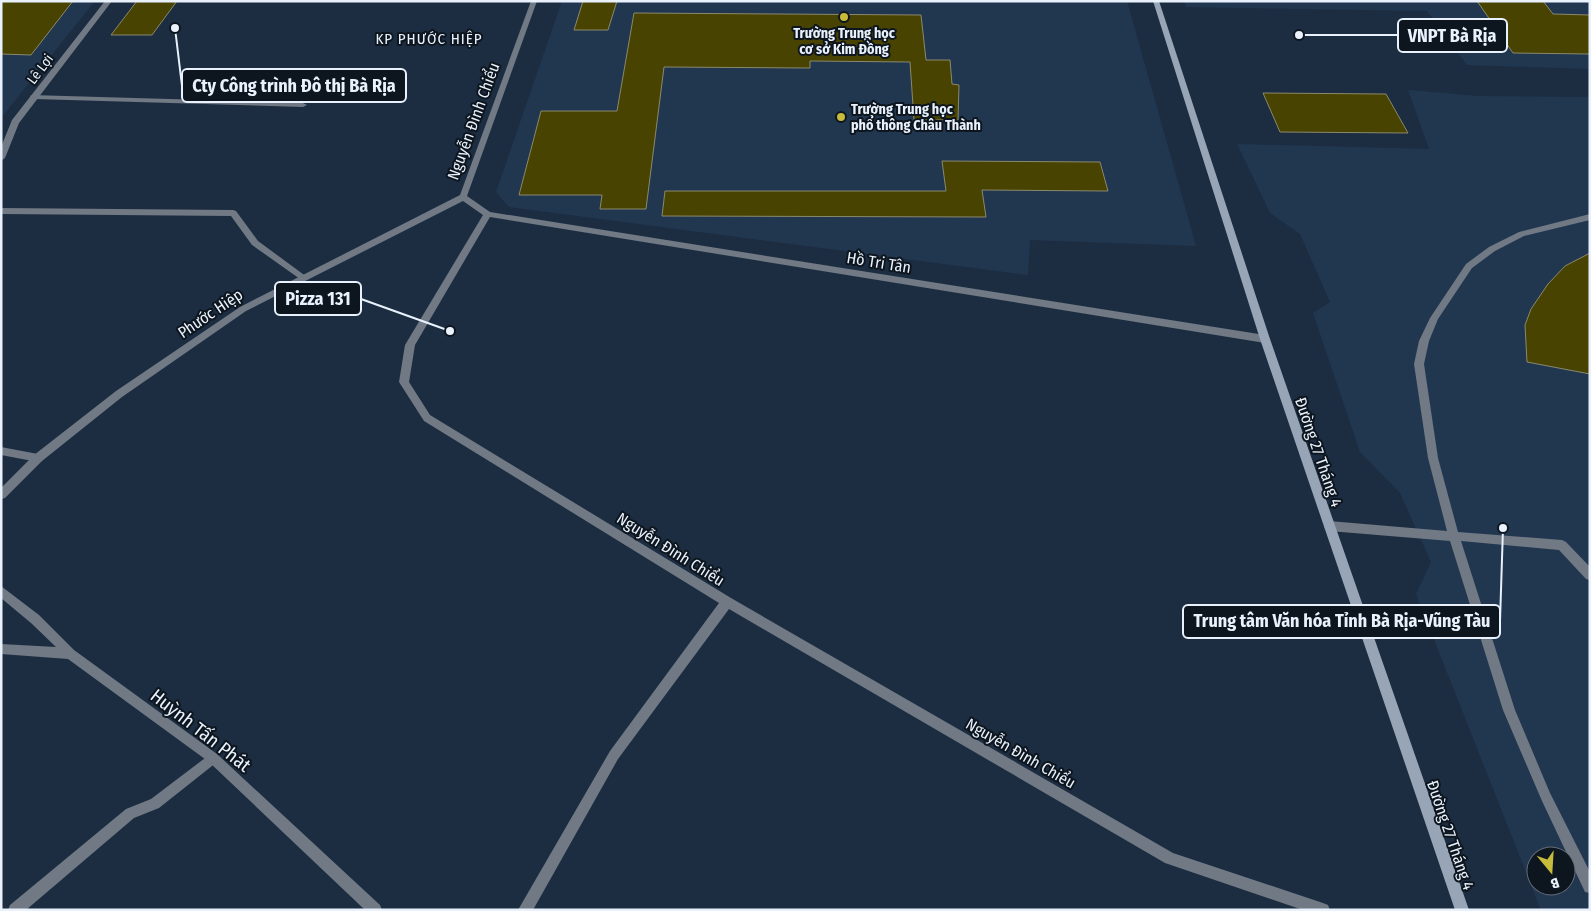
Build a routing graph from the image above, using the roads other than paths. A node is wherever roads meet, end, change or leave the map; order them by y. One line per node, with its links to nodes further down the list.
1 (109, 1): 4 (street, Lê Lợi)
2 (534, 1): 7 (street, Nguyễn Đình Chiểu)
3 (1156, 1): 12 (street, Đường 27 Tháng 4)
4 (34, 97): 5 (street); 6 (street, Lê Lợi)
5 (303, 105)
6 (1, 158)
7 (463, 197): 9 (street, Nguyễn Đình Chiểu); 11 (street, Phước Hiệp)
8 (1, 211): 11 (street)
9 (488, 214): 12 (street, Hồ Tri Tân); 20 (street, Nguyễn Đình Chiểu)
10 (1590, 217): 17 (street)
11 (303, 277): 14 (street, Phước Hiệp)
12 (1265, 340): 16 (street, Đường 27 Tháng 4)
13 (1, 451): 14 (street)
14 (38, 458): 15 (street, Phước Hiệp)
15 (1, 494)
16 (1329, 526): 17 (street); 29 (street, Đường 27 Tháng 4)
17 (1454, 536): 18 (street); 24 (street)
18 (1590, 575)
19 (1, 591): 22 (street)
20 (727, 602): 27 (street); 28 (street, Nguyễn Đình Chiểu)
21 (1, 649): 22 (street)
22 (70, 654): 23 (street, Huỳnh Tấn Phát)
23 (213, 758): 25 (street); 26 (street, Huỳnh Tấn Phát)
24 (1590, 887)
25 (15, 910)
26 (375, 910)
27 (525, 910)
28 (1322, 910)
29 (1462, 910)

